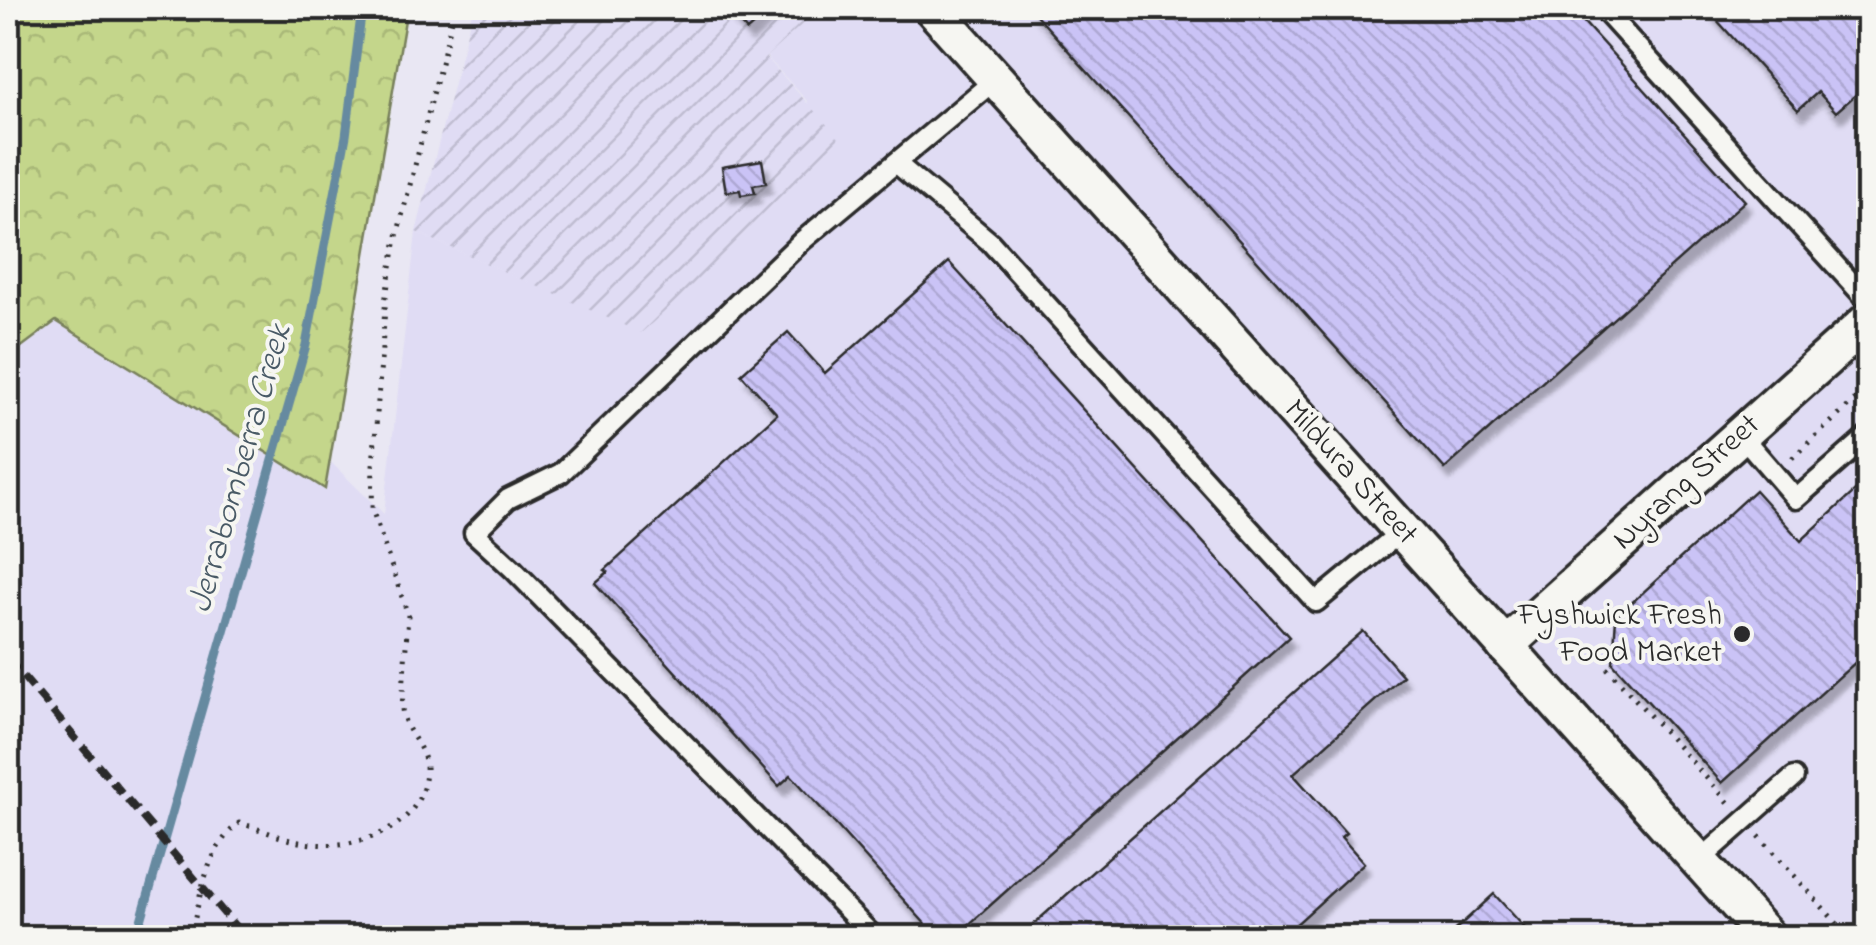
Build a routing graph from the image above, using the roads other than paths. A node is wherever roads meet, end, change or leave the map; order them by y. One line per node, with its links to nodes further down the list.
1 (932, 8): 3 (street, Mildura Street)
2 (1602, 8): 5 (lane)
3 (996, 79): 4 (lane); 9 (street, Mildura Street)
4 (896, 164): 9 (lane); 13 (lane)
5 (1868, 301)
6 (1868, 322): 7 (street, Nyrang Street)
7 (1741, 435): 8 (lane); 10 (street, Nyrang Street)
8 (1868, 436)
9 (1402, 531): 10 (street, Mildura Street)
10 (1506, 646): 12 (street, Mildura Street)
11 (1794, 777): 12 (lane)
12 (1699, 861): 14 (street, Mildura Street)
13 (875, 938)
14 (1768, 938)

